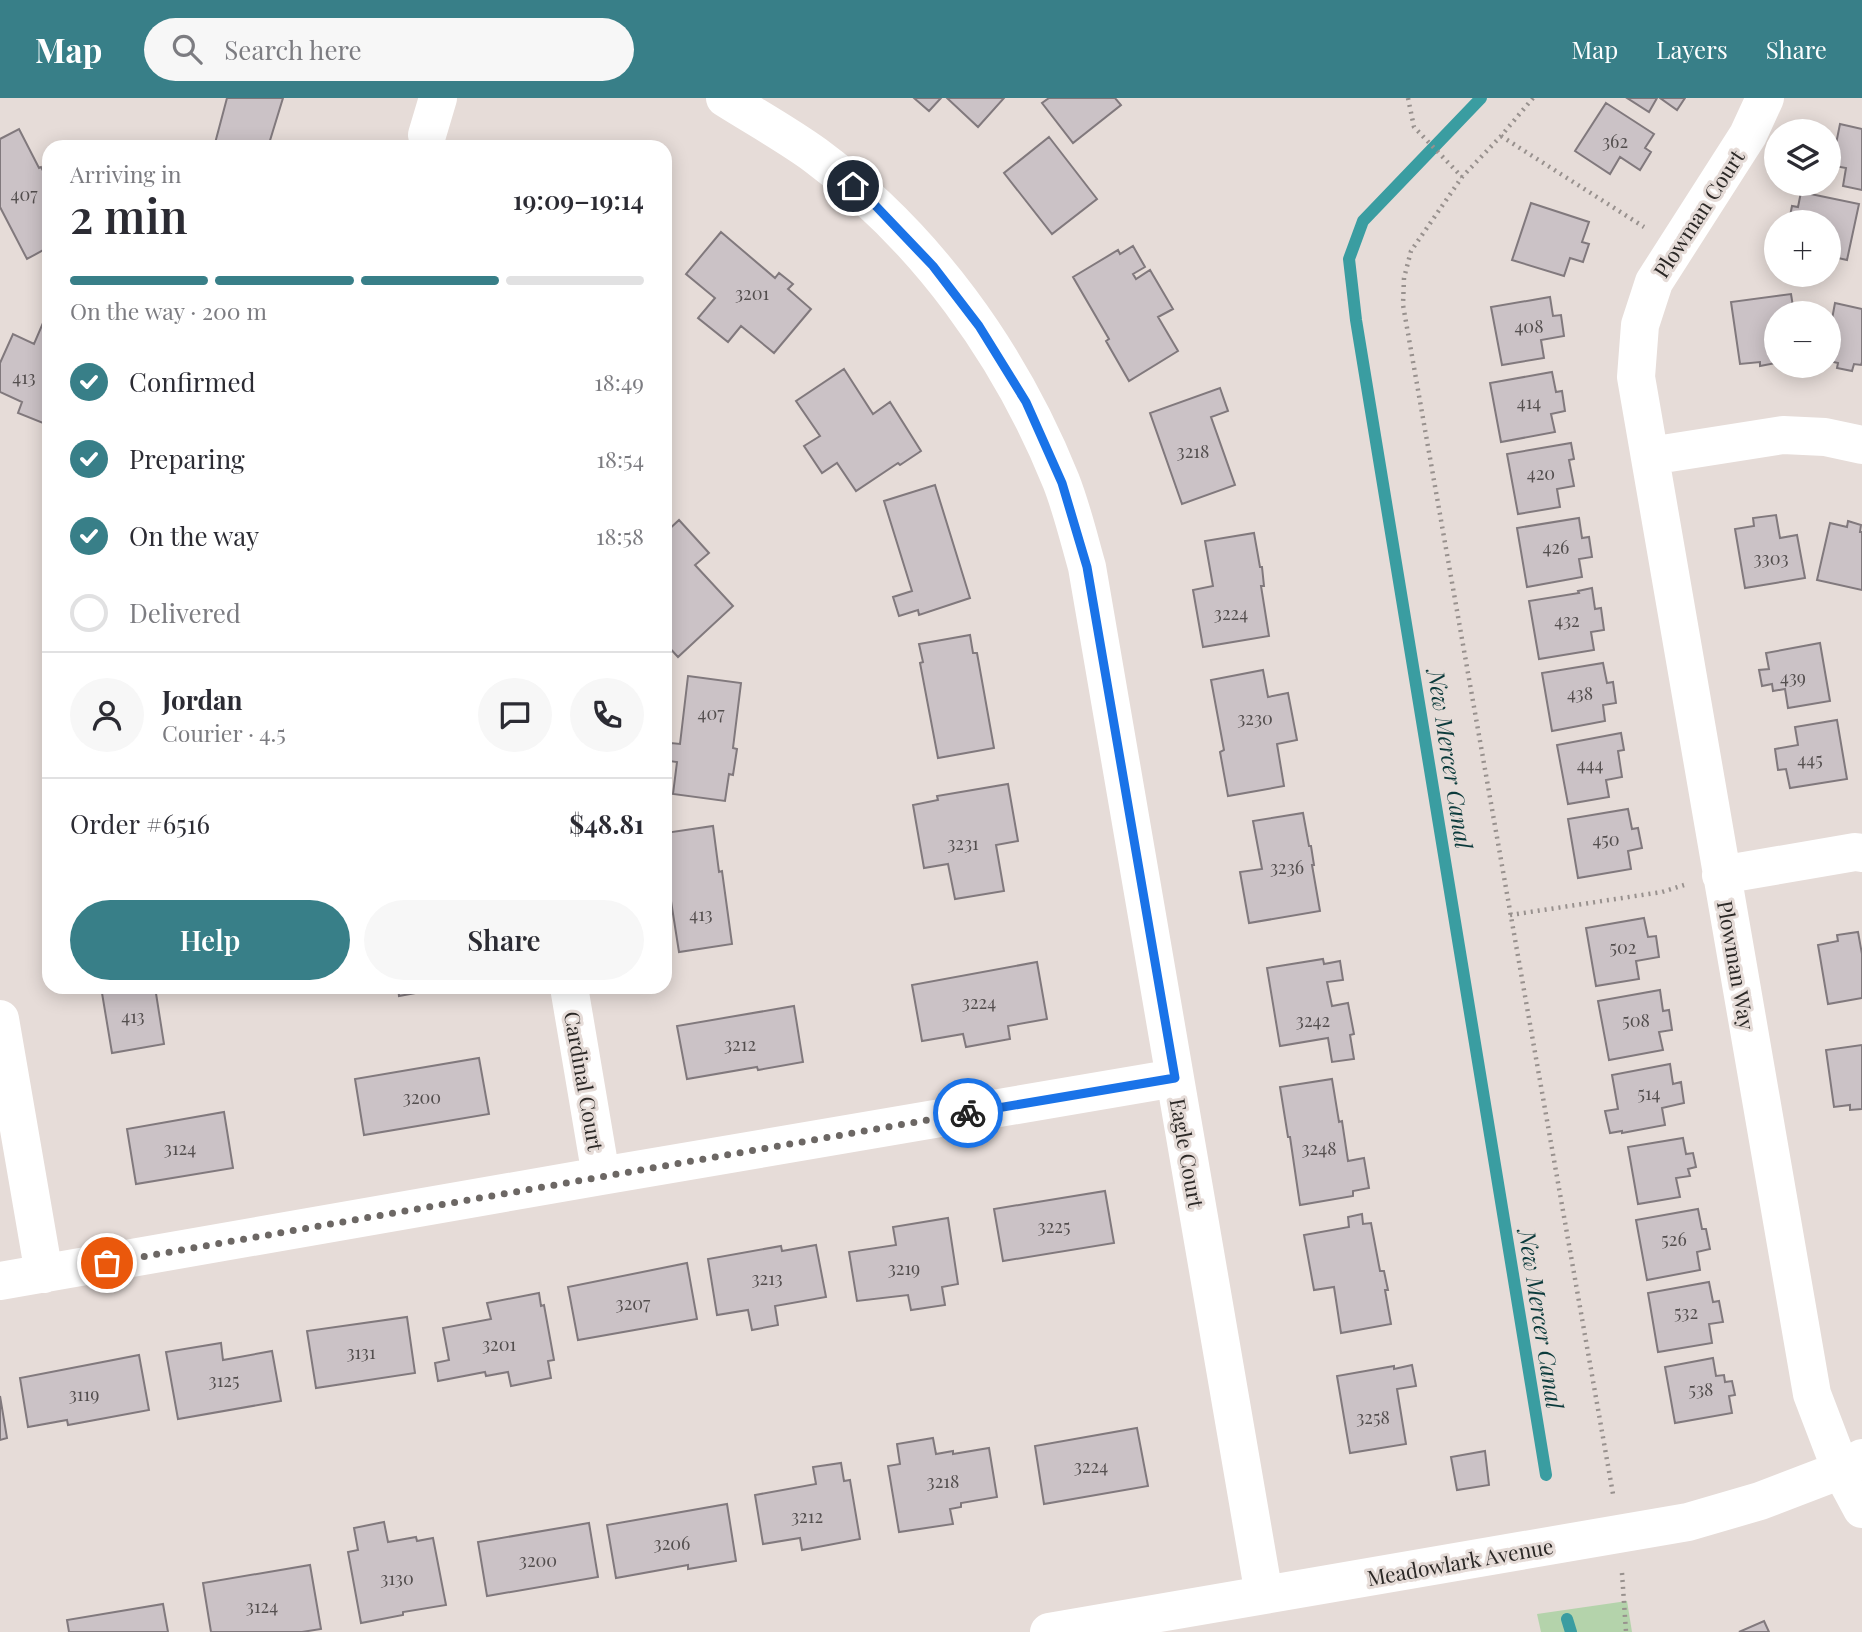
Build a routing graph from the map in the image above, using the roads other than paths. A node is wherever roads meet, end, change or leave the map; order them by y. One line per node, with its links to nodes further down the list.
1 (438, 98): 4 (street)
2 (725, 98): 11 (street, Eagle Court)
3 (1765, 98): 6 (street, Plowman Court)
4 (427, 135)
5 (1862, 445): 6 (street)
6 (1650, 456): 8 (street, Plowman Way)
7 (1862, 853): 8 (street)
8 (1721, 875): 15 (street, Plowman Way)
9 (570, 994): 12 (street, Cardinal Court)
10 (0, 1019): 13 (street)
11 (1175, 1078): 12 (street); 17 (street, Eagle Court)
12 (601, 1176): 13 (street)
13 (44, 1274): 14 (street)
14 (0, 1281)
15 (1852, 1464): 16 (street, Plowman Way); 17 (street, Meadowlark Avenue)
16 (1862, 1509)
17 (1264, 1595): 18 (street, Meadowlark Avenue)
18 (1049, 1632)

